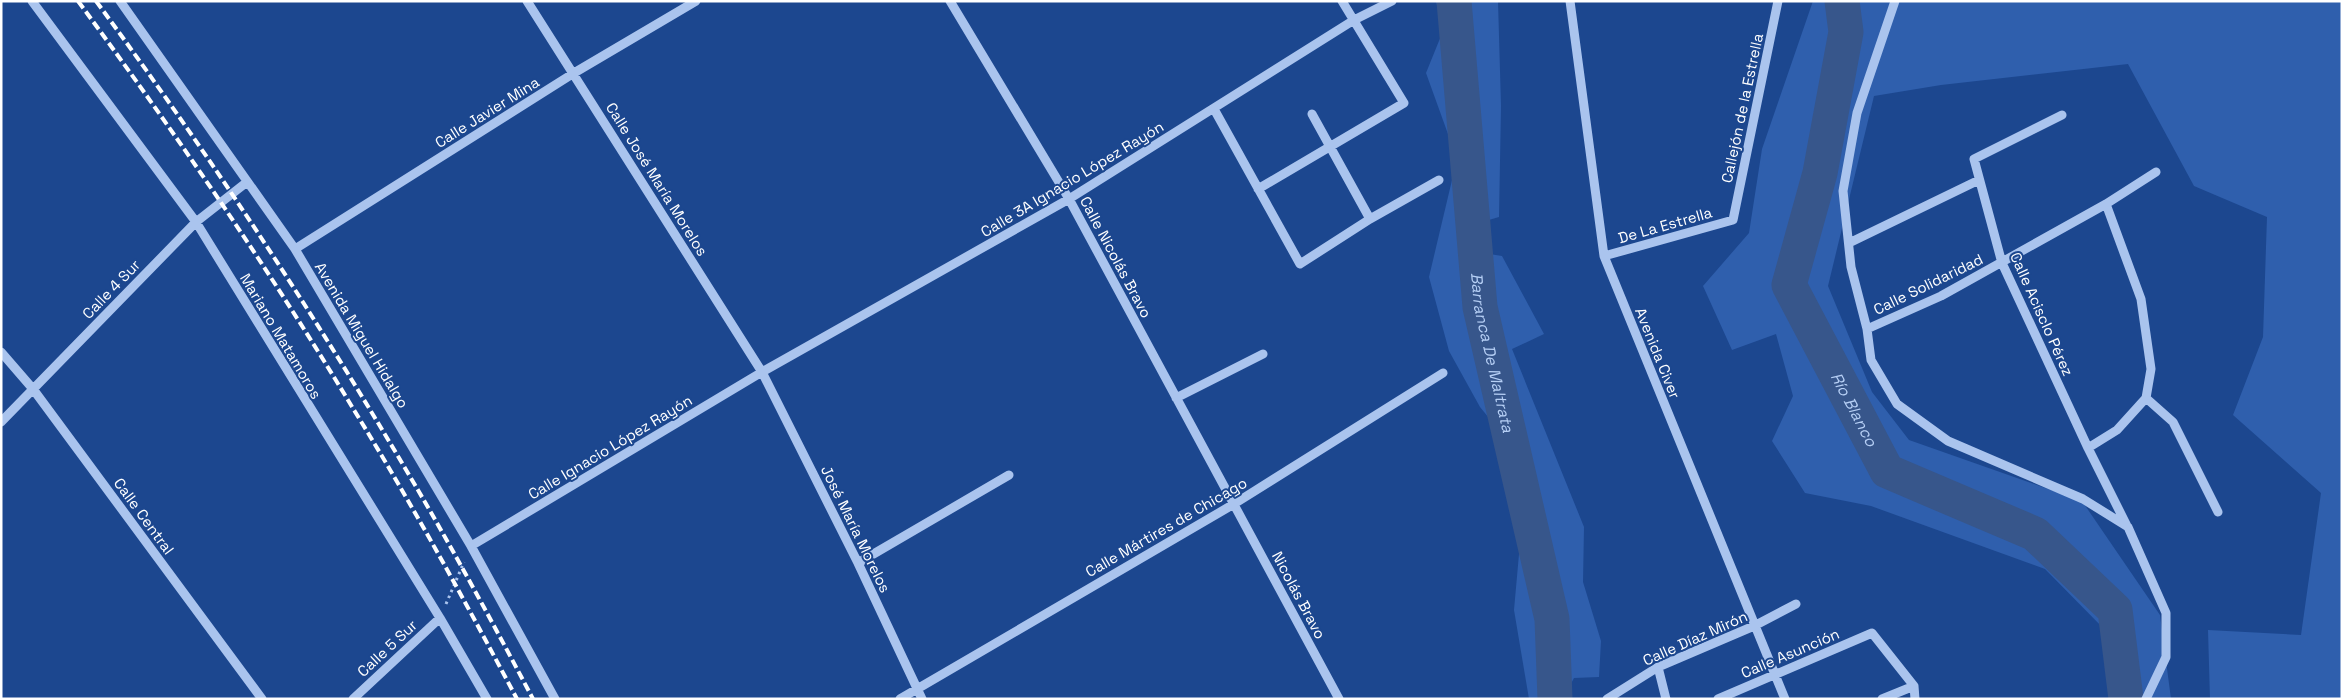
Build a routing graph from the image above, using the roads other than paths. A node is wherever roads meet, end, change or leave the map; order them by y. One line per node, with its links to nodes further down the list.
1 (32, 1): 26 (street, Mariano Matamoros)
2 (120, 1): 20 (street, Avenida Miguel Hidalgo)
3 (527, 1): 12 (street, Calle José María Morelos)
4 (696, 1): 12 (street, Calle Javier Mina)
5 (950, 1): 22 (street, Calle Nicolás Bravo)
6 (1342, 1): 11 (street)
7 (1392, 1): 11 (street, Calle 3A Ignacio López Rayón)
8 (1570, 1): 29 (street, Avenida Civer)
9 (1778, 1): 25 (street, Callejón de la Estrella)
10 (1895, 1): 27 (street)
11 (1354, 20): 13 (street, Calle 3A Ignacio López Rayón); 16 (street)
12 (574, 73): 28 (street, Calle Javier Mina); 34 (street, Calle José María Morelos)
13 (1214, 109): 21 (street); 22 (street, Calle 3A Ignacio López Rayón)
14 (1312, 114): 16 (street)
15 (2062, 115): 19 (street, Calle Acisclo Pérez)
16 (1330, 146): 21 (street); 24 (street)
17 (2156, 172): 23 (street, Calle Solidaridad)
18 (1439, 180): 24 (street)
19 (1979, 180): 27 (street); 30 (street, Calle Acisclo Pérez)
20 (247, 182): 26 (street, Calle 4 Sur); 28 (street, Avenida Miguel Hidalgo)
21 (1258, 189): 24 (street)
22 (1069, 199): 34 (street, Calle 3A Ignacio López Rayón); 37 (street, Calle Nicolás Bravo)
23 (2106, 204): 30 (street, Calle Solidaridad); 38 (street)
24 (1370, 219)
25 (1733, 220): 29 (street, De La Estrella)
26 (196, 222): 36 (street, Calle 4 Sur); 48 (street, Mariano Matamoros)
27 (1849, 243): 31 (street)
28 (296, 249): 45 (street, Avenida Miguel Hidalgo)
29 (1604, 256): 49 (street, Avenida Civer)
30 (2002, 263): 31 (street, Calle Solidaridad); 40 (street, Calle Acisclo Pérez)
31 (1867, 329): 44 (street)
32 (1, 352): 36 (street, Calle Central)
33 (1263, 354): 37 (street)
34 (762, 372): 45 (street, Calle Ignacio López Rayón); 46 (street, José María Morelos)
35 (1443, 373): 42 (street, Calle Mártires de Chicago)
36 (33, 389): 39 (street, Calle 4 Sur); 54 (street, Calle Central)
37 (1176, 398): 42 (street, Calle Nicolás Bravo)
38 (2146, 398): 40 (street); 43 (street)
39 (1, 422)
40 (2088, 448): 44 (street, Calle Acisclo Pérez)
41 (1009, 475): 46 (street)
42 (1234, 504): 53 (street, Calle Mártires de Chicago); 60 (street, Nicolás Bravo)
43 (2218, 512)
44 (2128, 527): 67 (street, Calle Acisclo Pérez)
45 (471, 546): 57 (street, Avenida Miguel Hidalgo)
46 (858, 563): 53 (street, José María Morelos)
47 (1796, 604): 49 (street, Calle Díaz Mirón)
48 (440, 618): 55 (street, Calle 5 Sur); 56 (street, Mariano Matamoros)
49 (1754, 626): 50 (street, Calle Díaz Mirón); 51 (street, Avenida Civer)
50 (1658, 667): 61 (street, Calle Díaz Mirón); 62 (street)
51 (1775, 674): 52 (street, Calle Asunción); 63 (street, Calle Asunción); 64 (street, Avenida Civer)
52 (1914, 686): 65 (street); 66 (street)
53 (917, 688): 58 (street, Calle Mártires de Chicago); 59 (street, José María Morelos)
54 (262, 699)
55 (353, 699)
56 (487, 699)
57 (556, 699)
58 (900, 699)
59 (922, 699)
60 (1339, 699)
61 (1606, 699)
62 (1666, 699)
63 (1718, 699)
64 (1785, 699)
65 (1882, 699)
66 (1915, 699)
67 (2146, 699)

